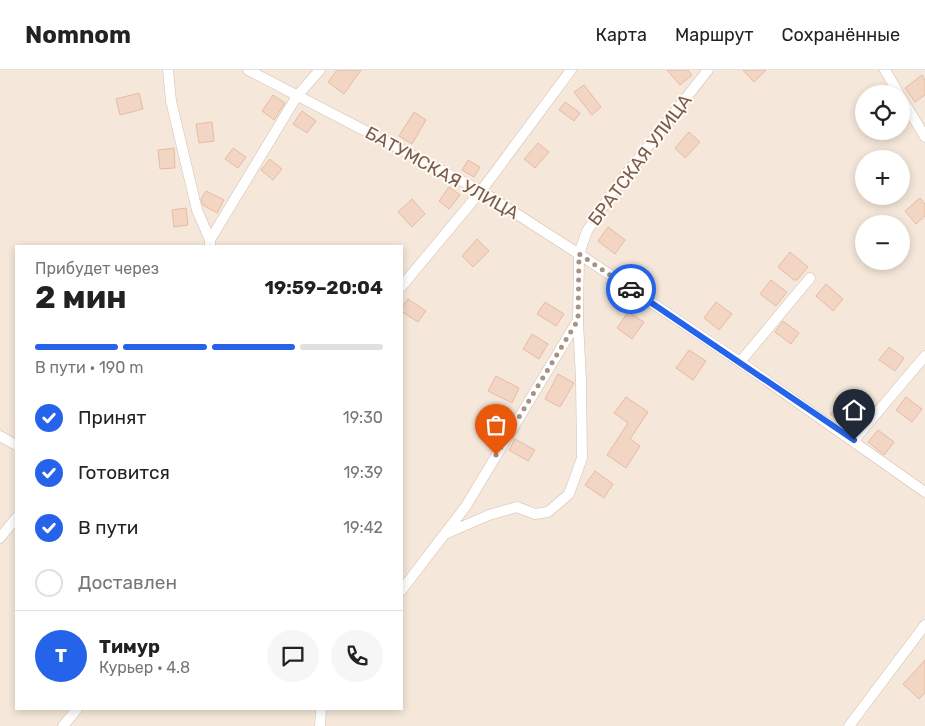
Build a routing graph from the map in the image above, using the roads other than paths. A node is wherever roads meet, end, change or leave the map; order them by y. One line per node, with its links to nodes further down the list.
1 (168, 70): 12 (street)
2 (248, 70): 8 (street, БАТУМСКАЯ УЛИЦА)
3 (320, 70): 8 (street)
4 (571, 70): 11 (street)
5 (708, 70): 13 (street, БРАТСКАЯ УЛИЦА)
6 (885, 70): 7 (street)
7 (894, 85)
8 (297, 96): 11 (street, БАТУМСКАЯ УЛИЦА); 12 (street)
9 (910, 112): 10 (street)
10 (925, 137)
11 (481, 191): 13 (street, БАТУМСКАЯ УЛИЦА); 15 (street)
12 (210, 243)
13 (579, 254): 16 (street, БРАТСКАЯ УЛИЦА); 18 (street, БАТУМСКАЯ УЛИЦА)
14 (810, 278): 18 (street)
15 (403, 285)
16 (578, 320): 24 (street); 24 (street, БРАТСКАЯ УЛИЦА)
17 (925, 356): 20 (street)
18 (740, 362): 20 (street, БАТУМСКАЯ УЛИЦА)
19 (0, 436): 21 (street)
20 (854, 440): 22 (street, БАТУМСКАЯ УЛИЦА)
21 (15, 444)
22 (925, 492)
23 (15, 519): 25 (street)
24 (444, 534): 26 (street)
25 (0, 538)
26 (403, 588)
27 (925, 625): 32 (street)
28 (76, 710): 30 (street)
29 (321, 710): 31 (street)
30 (64, 726)
31 (320, 726)
32 (850, 726)

